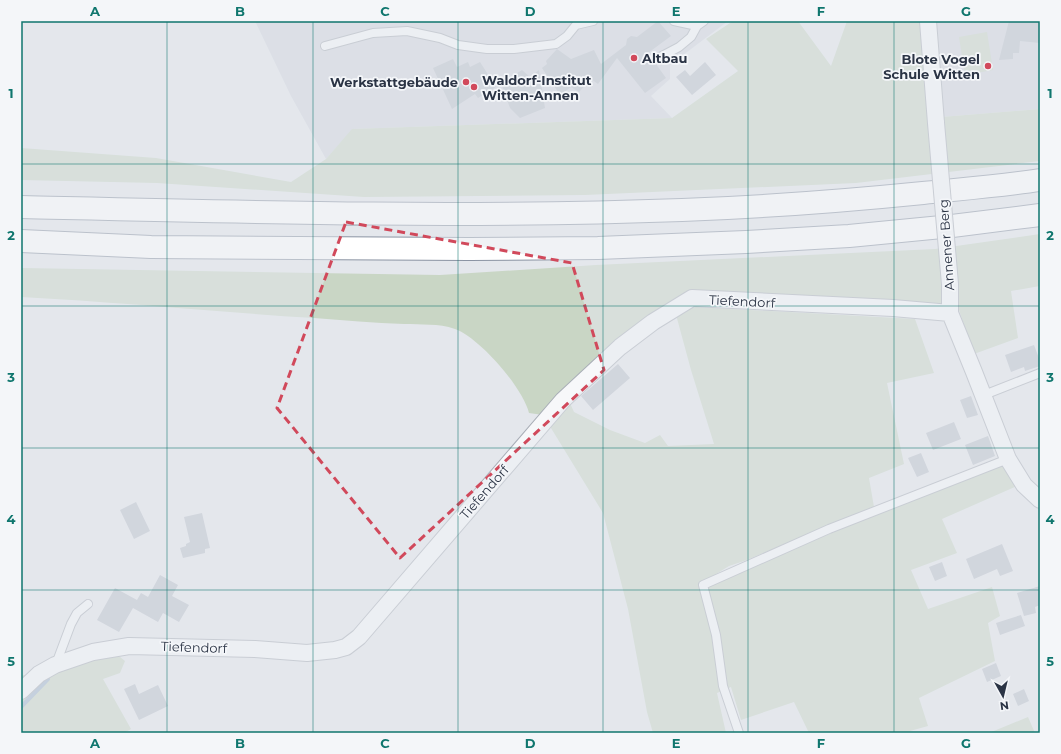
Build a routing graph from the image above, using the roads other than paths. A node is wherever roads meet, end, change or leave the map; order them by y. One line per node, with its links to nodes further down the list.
1 (592, 21): 6 (lane)
2 (674, 21): 5 (lane)
3 (704, 21): 5 (lane)
4 (928, 21): 14 (street, Annener Berg, bridge)
5 (697, 26): 7 (lane)
6 (325, 46)
7 (660, 57)
8 (1040, 180): 9 (highway)
9 (21, 207)
10 (1040, 216): 12 (highway)
11 (21, 241): 12 (highway)
12 (151, 247): 13 (highway)
13 (21, 256)
14 (950, 313): 16 (street, Annener Berg); 20 (street, Tiefendorf)
15 (1040, 373): 16 (lane)
16 (984, 395): 17 (street, Annener Berg)
17 (1008, 459): 18 (street, Annener Berg); 22 (lane)
18 (1040, 500)
19 (88, 604): 20 (lane)
20 (55, 665): 21 (street, Tiefendorf)
21 (21, 691)
22 (739, 733)

